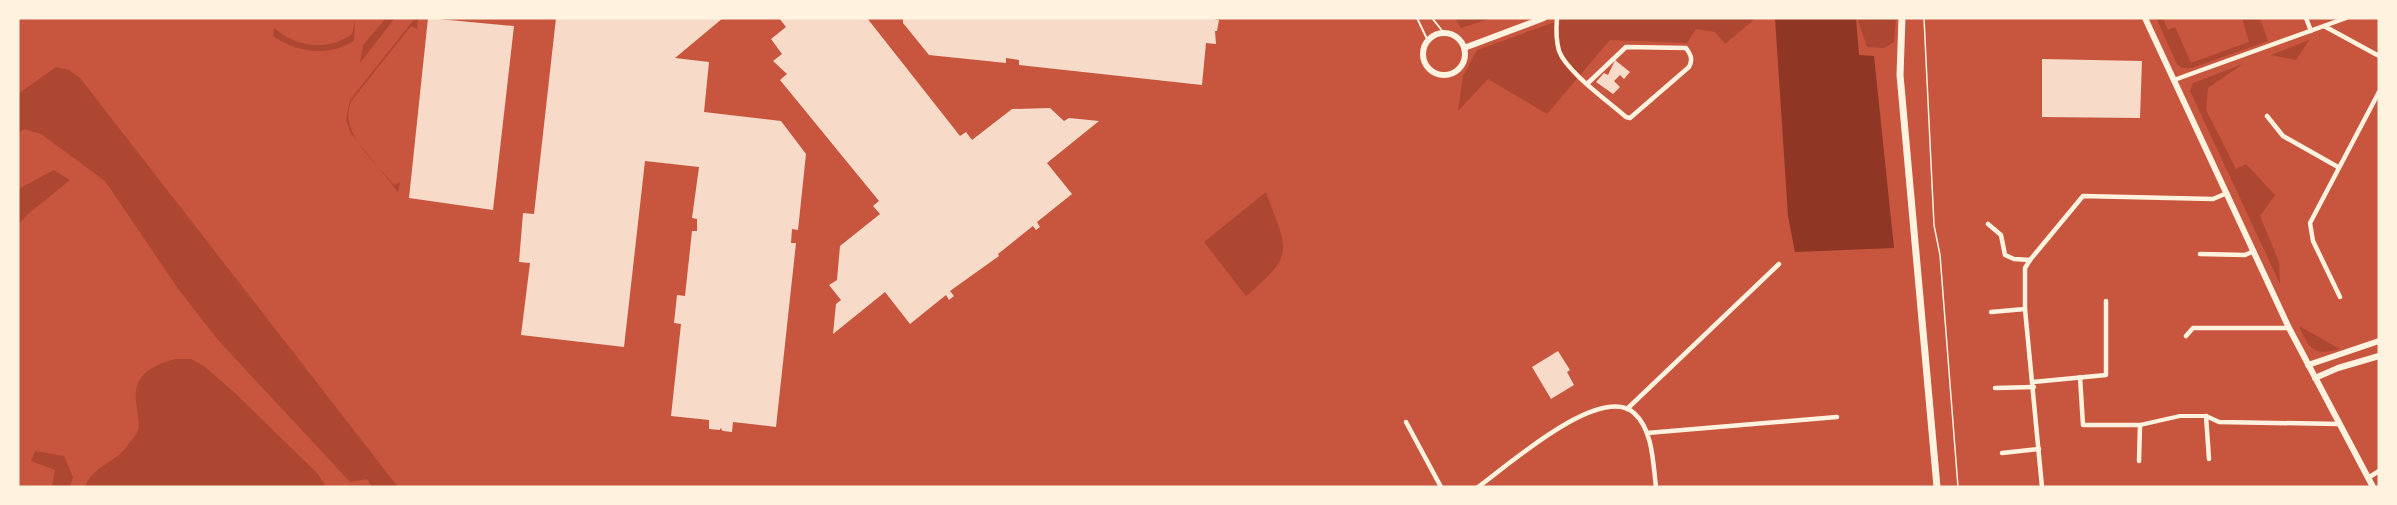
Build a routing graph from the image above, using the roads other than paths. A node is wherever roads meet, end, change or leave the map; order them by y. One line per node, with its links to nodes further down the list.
1 (1417, 18): 12 (lane)
2 (1432, 18): 11 (lane)
3 (1544, 18): 13 (street)
4 (1557, 18): 16 (street)
5 (1902, 18): 56 (main road)
6 (2145, 18): 15 (street)
7 (2307, 18): 10 (street)
8 (2346, 18): 9 (street)
9 (2324, 26): 10 (street); 14 (street)
10 (2311, 31): 15 (street)
11 (1444, 33): 12 (street); 13 (street)
12 (1428, 41): 13 (street)
13 (1464, 48)
14 (2379, 56)
15 (2174, 80): 21 (street)
16 (1588, 83): 16 (street)
17 (2379, 92): 18 (street)
18 (2377, 102): 20 (street)
19 (2266, 116): 20 (street)
20 (2338, 167): 27 (street)
21 (2227, 193): 23 (street); 25 (street)
22 (1988, 224): 25 (street)
23 (2254, 251): 24 (street); 31 (street)
24 (2200, 254)
25 (2030, 260): 29 (street)
26 (1779, 264): 40 (street)
27 (2340, 297)
28 (2106, 301): 36 (street)
29 (2025, 309): 30 (street); 38 (street)
30 (1991, 312)
31 (2289, 328): 32 (street); 35 (street)
32 (2186, 336)
33 (2379, 341): 35 (street)
34 (2379, 356): 37 (street)
35 (2308, 365): 37 (street)
36 (2080, 377): 38 (street); 45 (street)
37 (2315, 378): 44 (street)
38 (2034, 384): 39 (street); 47 (street)
39 (1995, 388)
40 (1627, 409): 46 (street); 54 (street)
41 (2206, 416): 44 (street); 45 (street); 49 (street)
42 (1837, 417): 46 (street)
43 (1406, 422): 53 (street)
44 (2339, 424): 52 (street)
45 (2140, 425): 50 (street)
46 (1647, 433): 55 (street)
47 (2039, 449): 48 (street); 57 (street)
48 (2002, 453)
49 (2209, 459)
50 (2139, 461)
51 (2379, 471): 52 (street)
52 (2368, 478): 58 (street)
53 (1441, 487)
54 (1478, 487)
55 (1656, 487)
56 (1937, 487)
57 (2042, 487)
58 (2373, 487)

